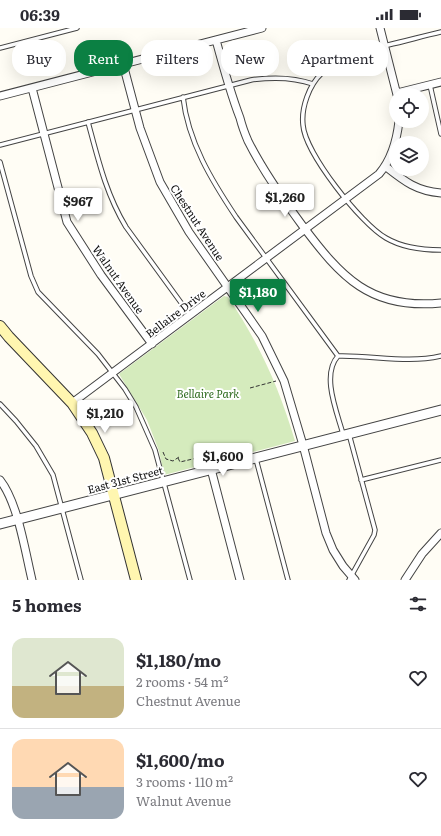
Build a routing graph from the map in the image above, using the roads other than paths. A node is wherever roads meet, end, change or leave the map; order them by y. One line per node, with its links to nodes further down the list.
1 (77, 28): 8 (lane)
2 (262, 28): 5 (street)
3 (380, 28): 6 (street)
4 (441, 32): 7 (lane)
5 (216, 40): 10 (street); 16 (street)
6 (383, 40)
7 (388, 45)
8 (0, 48)
9 (388, 58): 19 (street)
10 (133, 61)
11 (78, 76): 18 (street)
12 (126, 76): 23 (street, Chestnut Avenue)
13 (319, 76): 15 (lane)
14 (441, 82): 17 (street)
15 (313, 84): 16 (lane); 32 (lane)
16 (228, 85): 22 (lane); 33 (street)
17 (430, 85): 20 (street); 27 (lane)
18 (32, 88): 21 (street); 26 (street, Walnut Avenue)
19 (396, 88)
20 (419, 88)
21 (0, 96)
22 (183, 98): 23 (lane); 35 (lane)
23 (135, 110): 24 (lane); 36 (street, Chestnut Avenue)
24 (88, 122): 26 (lane); 38 (lane)
25 (398, 128): 30 (street, Bellaire Drive)
26 (43, 133): 28 (lane); 40 (street, Walnut Avenue)
27 (441, 134)
28 (0, 145)
29 (0, 162): 43 (lane)
30 (385, 166): 31 (street); 32 (street, Bellaire Drive)
31 (441, 193)
32 (346, 199): 33 (street, Bellaire Drive); 34 (lane)
33 (305, 229): 35 (street, Bellaire Drive); 37 (street)
34 (441, 250)
35 (266, 258): 36 (street, Bellaire Drive); 41 (lane)
36 (228, 286): 38 (street, Bellaire Drive); 48 (street, Chestnut Avenue)
37 (441, 303)
38 (190, 315): 40 (street, Bellaire Drive)
39 (0, 326): 44 (main road)
40 (152, 344): 43 (street, Bellaire Drive)
41 (338, 356): 42 (lane); 47 (lane)
42 (441, 356)
43 (112, 373): 44 (street, Bellaire Drive); 54 (lane)
44 (72, 403): 55 (main road)
45 (0, 404): 56 (lane)
46 (441, 410): 47 (street, East 31st Street)
47 (346, 434): 48 (street, East 31st Street); 53 (lane)
48 (303, 446): 49 (street, East 31st Street); 60 (street, Chestnut Avenue)
49 (256, 458): 51 (street, East 31st Street); 66 (lane)
50 (441, 460): 53 (lane)
51 (208, 466): 54 (street, East 31st Street); 65 (street)
52 (0, 480): 57 (street)
53 (362, 480): 60 (lane)
54 (164, 482): 55 (street, East 31st Street); 64 (lane)
55 (114, 494): 56 (street, East 31st Street); 63 (main road)
56 (61, 508): 57 (street, East 31st Street); 62 (lane)
57 (17, 520): 58 (street, East 31st Street); 61 (street)
58 (0, 524)
59 (441, 533): 67 (street)
60 (352, 579)
61 (32, 580)
62 (80, 580)
63 (136, 580)
64 (190, 580)
65 (240, 580)
66 (288, 580)
67 (405, 580)

